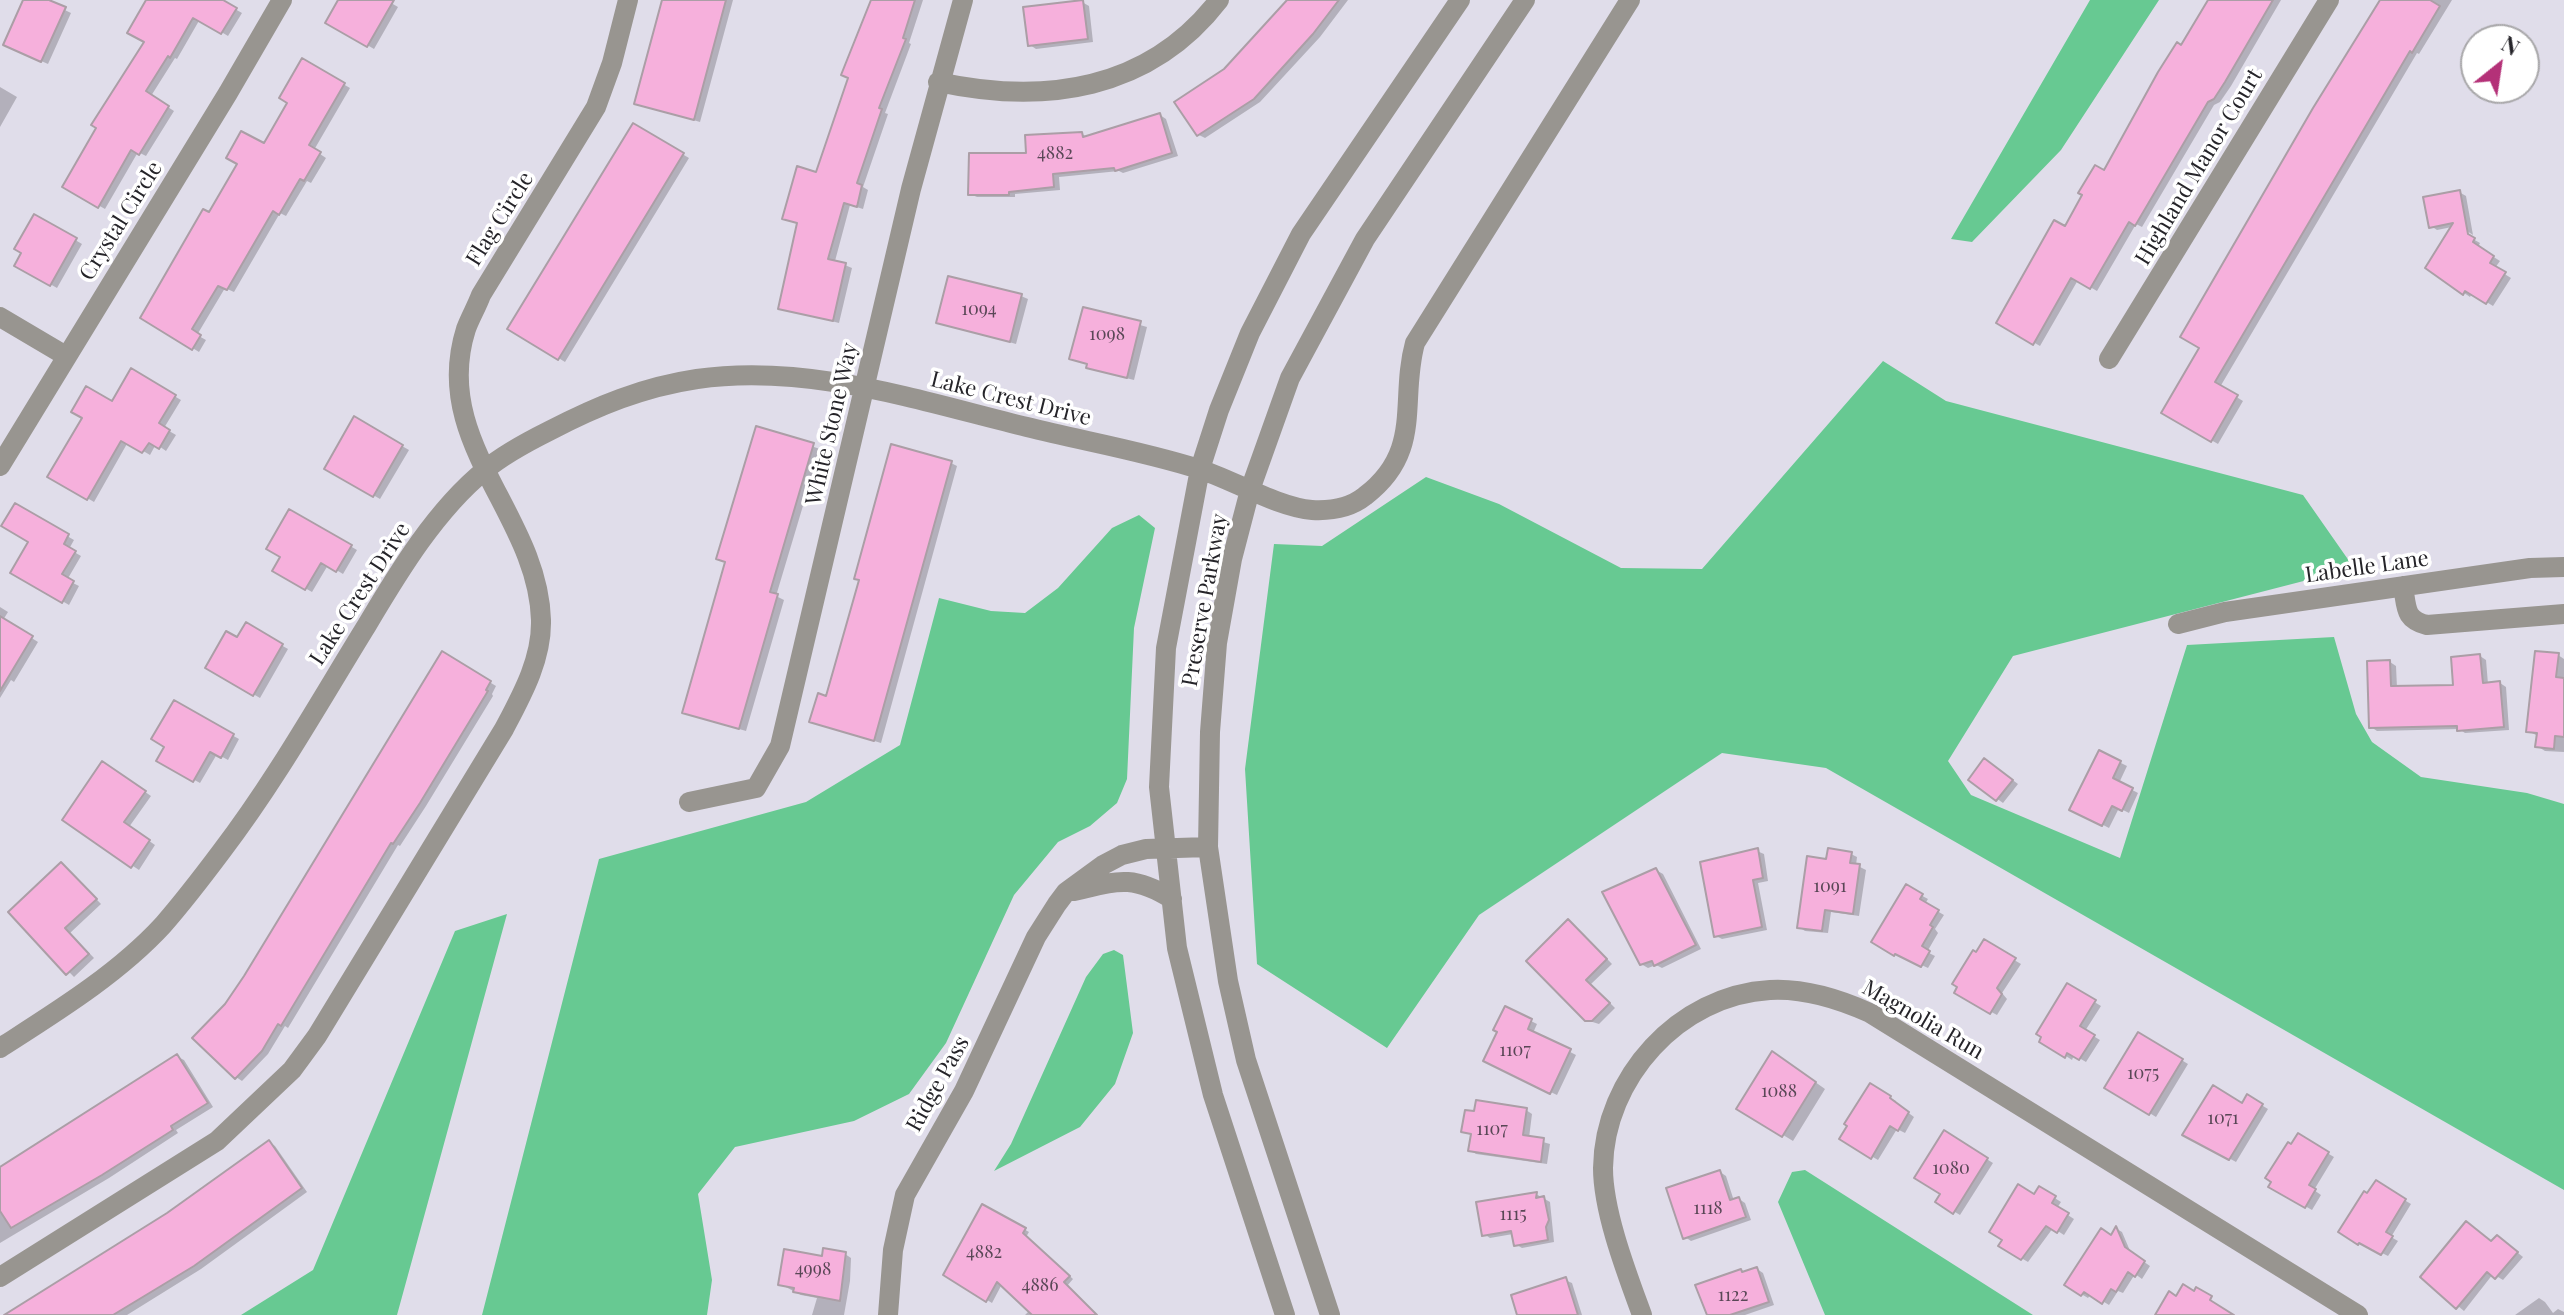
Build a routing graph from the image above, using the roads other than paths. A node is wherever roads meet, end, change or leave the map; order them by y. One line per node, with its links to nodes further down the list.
1 (282, 0): 11 (street, Crystal Circle)
2 (628, 0): 16 (street, Flag Circle)
3 (963, 0): 9 (street, White Stone Way)
4 (1219, 0): 9 (street)
5 (1460, 0): 15 (street, Preserve Parkway)
6 (1525, 0): 17 (street, Preserve Parkway)
7 (1630, 0): 17 (street, Lake Crest Drive)
8 (2329, 0): 12 (street, Highland Manor Court)
9 (938, 82): 13 (street, White Stone Way)
10 (0, 317): 11 (street)
11 (66, 356): 14 (street, Crystal Circle)
12 (2109, 359)
13 (865, 388): 15 (street, Lake Crest Drive); 16 (street, Lake Crest Drive); 22 (street, White Stone Way)
14 (0, 466)
15 (1200, 469): 17 (street, Lake Crest Drive); 24 (street, Preserve Parkway)
16 (485, 470): 27 (street, Lake Crest Drive); 28 (street, Flag Circle)
17 (1250, 490): 23 (street, Preserve Parkway)
18 (2564, 567): 19 (street, Labelle Lane)
19 (2403, 586): 20 (street); 21 (street, Labelle Lane)
20 (2564, 614)
21 (2178, 624)
22 (689, 802)
23 (1208, 847): 24 (street, Ridge Pass); 31 (street, Preserve Parkway)
24 (1166, 850): 25 (street, Ridge Pass); 26 (street, Preserve Parkway)
25 (1066, 892): 26 (street); 29 (street, Ridge Pass)
26 (1172, 899): 30 (street, Preserve Parkway)
27 (0, 1048)
28 (0, 1277)
29 (893, 1313)
30 (1285, 1315)
31 (1330, 1315)
32 (1642, 1315): 33 (street, Magnolia Run)
33 (2358, 1315)

